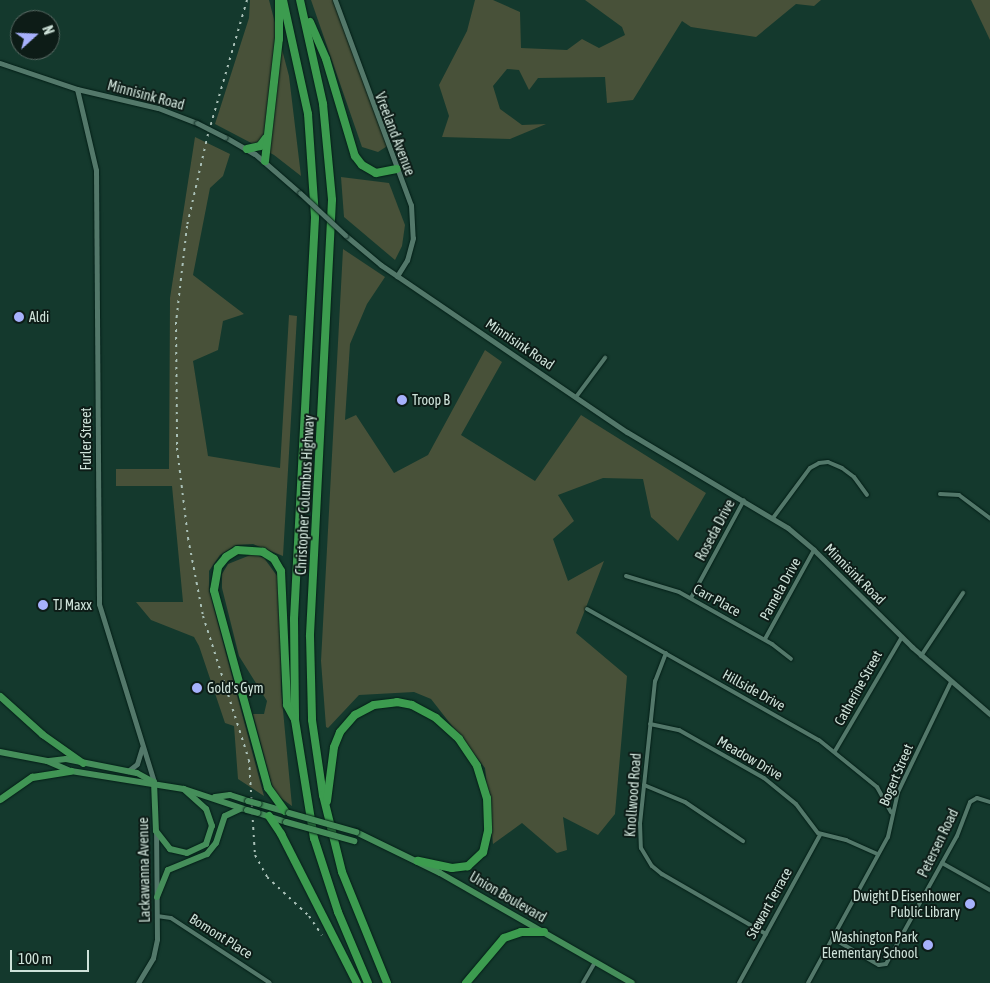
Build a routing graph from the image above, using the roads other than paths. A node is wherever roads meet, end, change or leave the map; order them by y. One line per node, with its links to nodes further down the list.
1 (278, 0): 7 (highway)
2 (283, 0): 32 (highway, Christopher Columbus Highway)
3 (300, 0): 10 (highway); 47 (highway, Christopher Columbus Highway)
4 (335, 0): 10 (street, Vreeland Avenue)
5 (0, 63): 6 (street, Minnisink Road)
6 (77, 89): 8 (street, Minnisink Road, bridge); 34 (street, Furler Street)
7 (268, 132): 8 (highway); 9 (highway)
8 (247, 149): 9 (street, Minnisink Road)
9 (264, 161): 11 (street, Minnisink Road, bridge)
10 (397, 169): 11 (street, Vreeland Avenue)
11 (397, 276): 13 (street, Minnisink Road)
12 (605, 358): 13 (street)
13 (576, 397): 16 (street, Minnisink Road)
14 (940, 494): 18 (street)
15 (867, 495): 17 (street)
16 (744, 500): 17 (street, Minnisink Road); 22 (street, Roseda Drive)
17 (773, 518): 19 (street, Minnisink Road)
18 (990, 518)
19 (814, 550): 24 (street, Minnisink Road); 25 (street, Pamela Drive)
20 (626, 576): 22 (street, Carr Place)
21 (962, 593): 27 (street)
22 (692, 598): 25 (street, Carr Place)
23 (588, 609): 26 (street, Hillside Drive)
24 (902, 637): 27 (street, Minnisink Road); 35 (street, Catherine Street)
25 (765, 640): 28 (street, Carr Place)
26 (666, 653): 33 (street, Knollwood Road); 35 (street, Hillside Drive)
27 (921, 656): 29 (street, Minnisink Road)
28 (791, 659)
29 (951, 682): 31 (street, Minnisink Road); 50 (street, Bogert Street)
30 (0, 696): 38 (highway)
31 (990, 714)
32 (295, 720): 49 (highway); 69 (highway, Christopher Columbus Highway)
33 (650, 724): 42 (street, Knollwood Road); 53 (street, Meadow Drive)
34 (142, 747): 40 (street); 41 (street, Furler Street)
35 (835, 751): 50 (street, Hillside Drive)
36 (0, 752): 37 (main road, Union Boulevard)
37 (47, 761): 38 (main road, Union Boulevard); 39 (main road, Union Boulevard)
38 (83, 762): 40 (main road, Union Boulevard)
39 (71, 771): 41 (main road, Union Boulevard); 45 (highway)
40 (126, 771): 41 (main road, Union Boulevard)
41 (154, 782): 43 (main road, Union Boulevard); 52 (main road, Lackawanna Avenue)
42 (644, 785): 55 (street); 63 (street, Knollwood Road)
43 (184, 788): 44 (main road, Union Boulevard); 52 (main road)
44 (215, 797): 48 (main road, Union Boulevard); 49 (main road, Union Boulevard, bridge)
45 (0, 798)
46 (990, 802): 58 (street, Petersen Road)
47 (326, 808): 57 (highway); 70 (highway, Christopher Columbus Highway)
48 (244, 809): 51 (main road, Union Boulevard, bridge); 60 (main road)
49 (287, 812): 54 (main road, Union Boulevard, bridge)
50 (891, 812): 56 (street, Bogert Street)
51 (269, 816): 54 (main road, Union Boulevard, bridge); 68 (highway)
52 (156, 830): 60 (street, Lackawanna Avenue)
53 (820, 834): 56 (street); 63 (street, Stewart Terrace)
54 (367, 840): 57 (main road, Union Boulevard)
55 (744, 841)
56 (878, 854): 64 (street, Bogert Street)
57 (418, 861): 62 (main road, Union Boulevard)
58 (942, 863): 59 (street); 64 (street, Petersen Road)
59 (990, 890)
60 (157, 897): 61 (street, Lackawanna Avenue)
61 (157, 916): 66 (street, Lackawanna Avenue); 67 (street, Bomont Place)
62 (544, 932): 65 (main road, Union Boulevard); 71 (highway)
63 (766, 934): 74 (street, Stewart Terrace)
64 (832, 938): 75 (street, Bogert Street)
65 (595, 962): 72 (street); 73 (main road, Union Boulevard)
66 (138, 983)
67 (270, 983)
68 (357, 983)
69 (368, 983)
70 (387, 983)
71 (466, 983)
72 (583, 983)
73 (632, 983)
74 (739, 983)
75 (808, 983)

